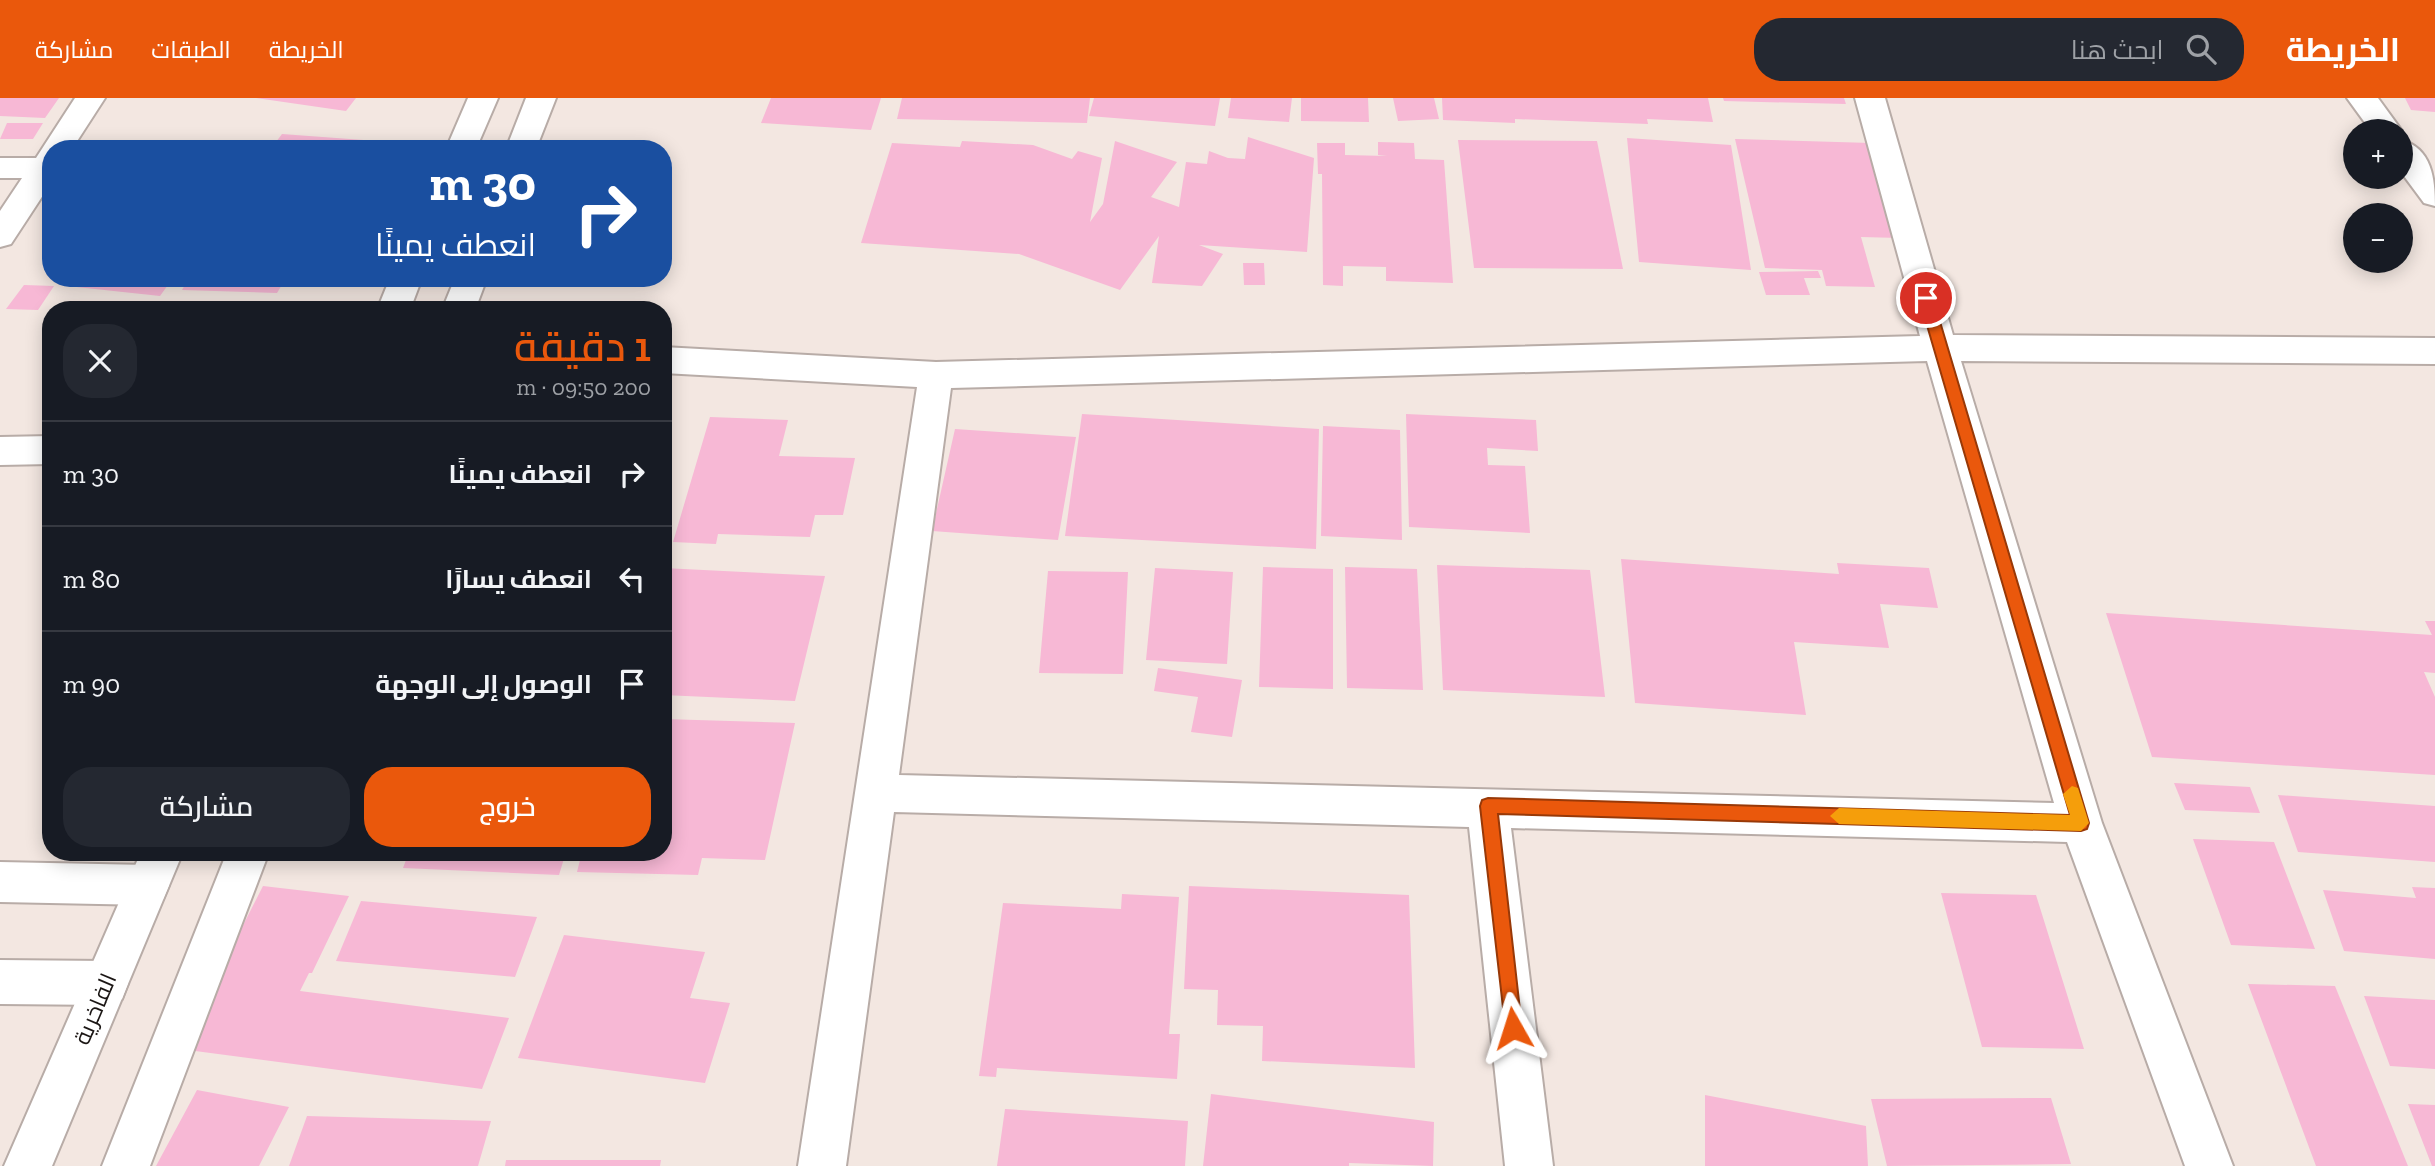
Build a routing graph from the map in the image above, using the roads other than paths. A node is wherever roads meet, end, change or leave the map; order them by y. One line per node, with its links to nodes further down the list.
1 (90, 98): 7 (street)
2 (483, 98): 8 (street)
3 (541, 98): 9 (street)
4 (1870, 98): 16 (street)
5 (2362, 98): 6 (street)
6 (2378, 119)
7 (63, 140)
8 (465, 140)
9 (525, 140)
10 (42, 160): 12 (street)
11 (2413, 166): 14 (street)
12 (0, 168)
13 (42, 172): 15 (street)
14 (2435, 195)
15 (0, 236)
16 (1940, 348): 17 (street); 19 (street); 24 (street)
17 (2435, 351)
18 (672, 360): 19 (street)
19 (936, 374): 22 (street)
20 (42, 450): 21 (street)
21 (0, 451)
22 (876, 793): 23 (street); 32 (street)
23 (1488, 806): 24 (street); 33 (street)
24 (2081, 823): 34 (street)
25 (245, 861): 31 (street)
26 (155, 869): 27 (street); 29 (street, الفاخرية)
27 (0, 882)
28 (0, 982): 29 (street)
29 (106, 983): 30 (street, الفاخرية)
30 (28, 1166)
31 (126, 1166)
32 (822, 1166)
33 (1528, 1166)
34 (2209, 1166)

